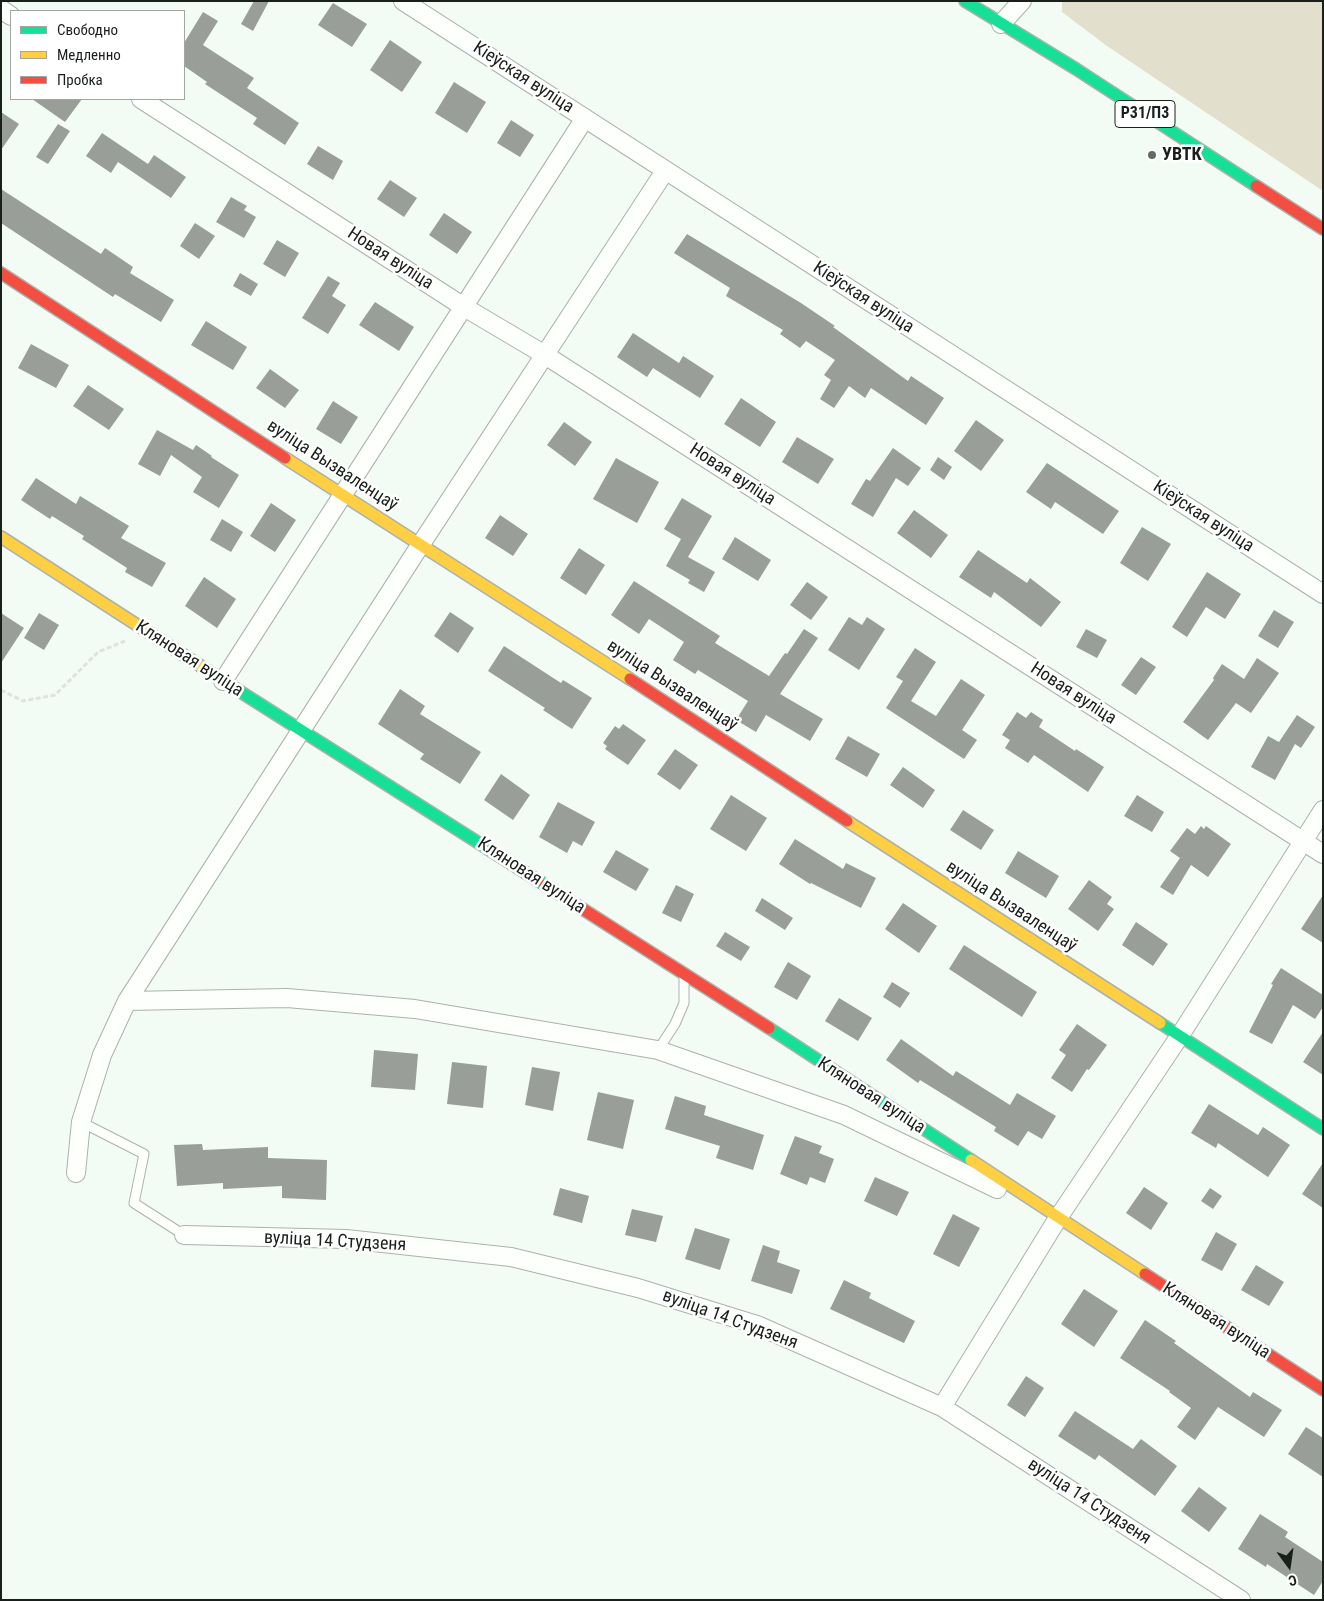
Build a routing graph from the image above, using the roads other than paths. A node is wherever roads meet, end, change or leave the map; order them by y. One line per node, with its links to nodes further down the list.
1 (403, 1): 6 (street, Кіеўская вуліца)
2 (965, 1): 4 (street, Р31/П3)
3 (1022, 1): 4 (street)
4 (1001, 24): 8 (street, Р31/П3)
5 (143, 100): 10 (street, Новая вуліца)
6 (585, 118): 7 (street, Кіеўская вуліца); 10 (street)
7 (665, 170): 11 (street); 15 (street, Кіеўская вуліца)
8 (1323, 229)
9 (1, 273): 12 (street, вуліца Вызваленцаў)
10 (464, 307): 11 (street, Новая вуліца); 12 (street)
11 (545, 355): 14 (street); 19 (street, Новая вуліца)
12 (342, 495): 14 (street, вуліца Вызваленцаў); 16 (street)
13 (1, 538): 16 (street, Кляновая вуліца)
14 (421, 544): 17 (street); 23 (street, вуліца Вызваленцаў)
15 (1323, 594)
16 (224, 681): 17 (street, Кляновая вуліца)
17 (302, 730): 21 (street, Кляновая вуліца); 22 (street)
18 (1323, 810): 19 (street)
19 (1303, 841): 20 (street, Новая вуліца); 23 (street)
20 (1323, 854)
21 (684, 973): 24 (lane); 28 (street, Кляновая вуліца)
22 (127, 1001): 24 (street, Кляновая вуліца); 25 (street)
23 (1179, 1037): 26 (street, вуліца Вызваленцаў); 28 (street)
24 (658, 1050): 28 (street, Кляновая вуліца)
25 (81, 1122): 27 (street); 29 (lane)
26 (1323, 1129)
27 (76, 1173)
28 (1058, 1218): 30 (street, Кляновая вуліца); 31 (street)
29 (184, 1235): 31 (street, вуліца 14 Студзеня)
30 (1323, 1390)
31 (942, 1407): 32 (street, вуліца 14 Студзеня)
32 (1241, 1600)

